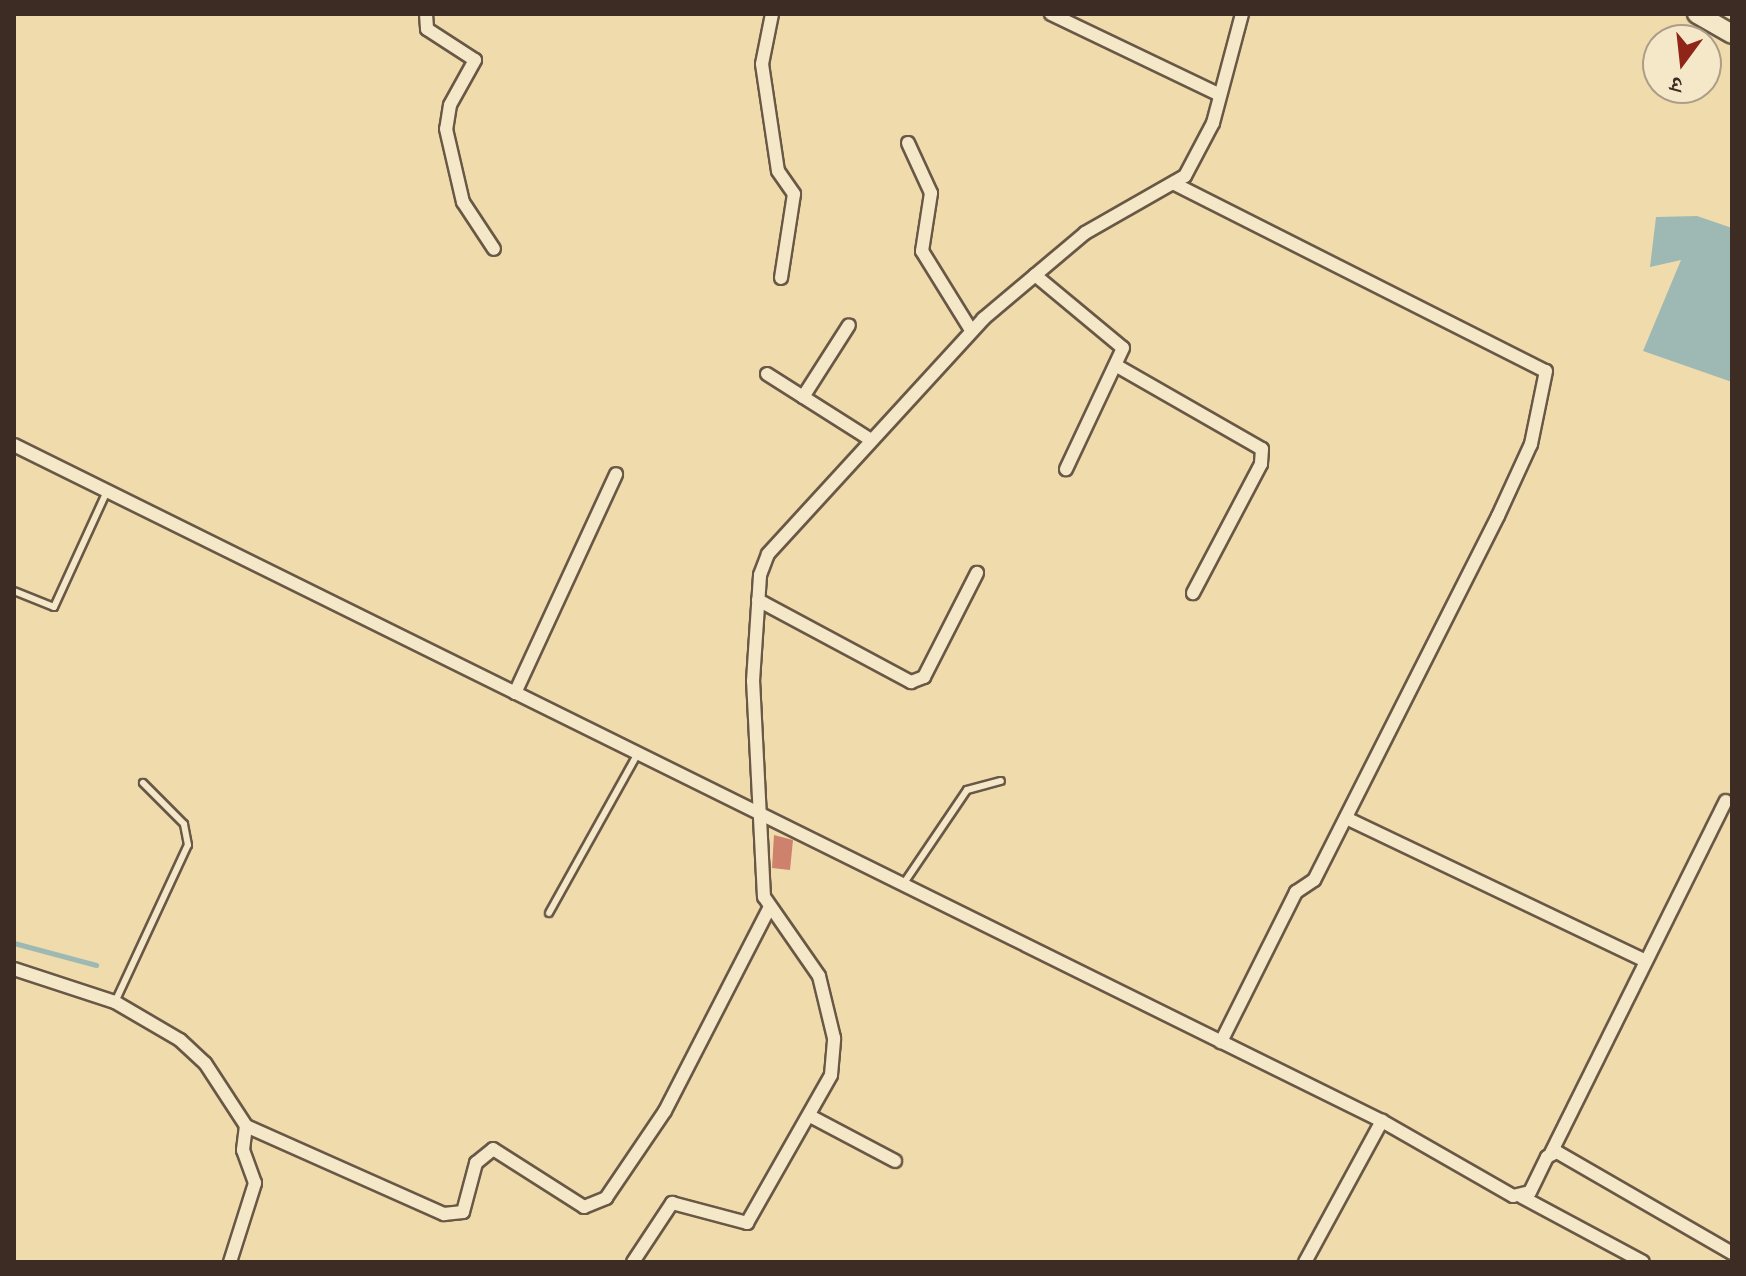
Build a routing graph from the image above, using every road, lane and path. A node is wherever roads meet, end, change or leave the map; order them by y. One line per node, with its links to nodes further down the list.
1 (426, 14): 10 (street)
2 (772, 14): 12 (street)
3 (1051, 14): 7 (street)
4 (1242, 14): 7 (street)
5 (1697, 14): 6 (street)
6 (1732, 34)
7 (1218, 94): 9 (street)
8 (908, 143): 14 (street)
9 (1175, 184): 11 (street); 33 (street)
10 (494, 249)
11 (1035, 275): 14 (street); 15 (street)
12 (781, 278)
13 (849, 325): 17 (street)
14 (971, 330): 18 (street)
15 (1117, 366): 20 (street); 25 (street)
16 (767, 374): 17 (street)
17 (803, 397): 18 (street)
18 (868, 438): 26 (street)
19 (14, 445): 22 (street)
20 (1066, 469)
21 (616, 474): 27 (street)
22 (107, 490): 24 (lane); 27 (street)
23 (977, 573): 26 (street)
24 (14, 591)
25 (1193, 593)
26 (758, 600): 32 (street)
27 (515, 693): 28 (street)
28 (638, 753): 32 (street); 36 (lane)
29 (1001, 781): 34 (lane)
30 (143, 783): 39 (lane)
31 (1726, 801): 37 (street)
32 (761, 815): 34 (street); 35 (street)
33 (1346, 818): 37 (street); 40 (street)
34 (900, 889): 40 (street)
35 (769, 909): 41 (street); 43 (street)
36 (549, 913)
37 (1646, 961): 44 (street)
38 (14, 969): 39 (street)
39 (115, 1002): 43 (street)
40 (1221, 1042): 42 (street)
41 (812, 1117): 45 (street); 49 (street)
42 (1382, 1121): 46 (street); 50 (street)
43 (246, 1126): 48 (street)
44 (1551, 1153): 46 (street); 47 (street)
45 (895, 1161)
46 (1522, 1197): 51 (street)
47 (1732, 1253)
48 (230, 1262)
49 (633, 1262)
50 (1305, 1262)
51 (1643, 1262)

